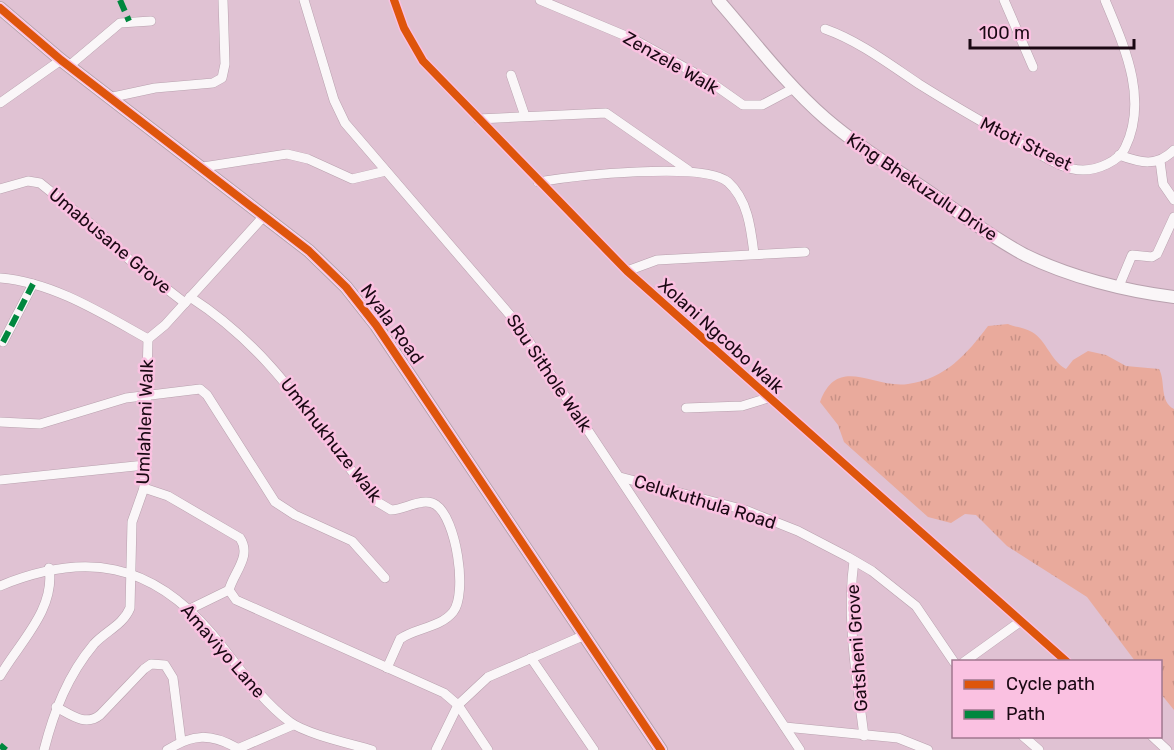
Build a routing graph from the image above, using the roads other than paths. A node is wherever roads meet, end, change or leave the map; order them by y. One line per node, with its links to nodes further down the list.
1 (223, 0): 15 (street)
2 (304, 0): 24 (street, Sbu Sithole Walk)
3 (394, 0): 18 (street, Xolani Ngcobo Walk)
4 (718, 0): 14 (street, King Bhekuzulu Drive)
5 (1004, 0): 12 (street)
6 (1105, 0): 20 (street)
7 (544, 1): 14 (street, Zenzele Walk)
8 (0, 8): 11 (street, Nyala Road)
9 (151, 21): 11 (street)
10 (825, 29): 20 (street, Mtoti Street)
11 (65, 63): 15 (street, Nyala Road); 16 (street)
12 (1033, 67)
13 (511, 75): 17 (street)
14 (794, 88): 35 (street, King Bhekuzulu Drive)
15 (113, 97): 22 (street, Nyala Road)
16 (0, 103)
17 (525, 116): 18 (street); 23 (street)
18 (478, 119): 25 (street, Xolani Ngcobo Walk)
19 (1174, 150): 21 (street)
20 (1119, 155): 21 (street)
21 (1160, 161): 27 (street)
22 (203, 167): 24 (street); 28 (street, Nyala Road)
23 (688, 170): 25 (street); 31 (street)
24 (386, 171): 45 (street, Sbu Sithole Walk)
25 (538, 182): 32 (street, Xolani Ngcobo Walk)
26 (0, 189): 37 (street, Umabusane Grove)
27 (1174, 200)
28 (264, 216): 37 (street); 56 (street, Nyala Road)
29 (1174, 217): 35 (street)
30 (805, 252): 31 (street)
31 (754, 254): 32 (street)
32 (627, 271): 41 (street, Xolani Ngcobo Walk)
33 (0, 278): 34 (street)
34 (33, 284): 38 (street); 39 (street)
35 (1119, 286): 36 (street, King Bhekuzulu Drive)
36 (1174, 297)
37 (188, 300): 38 (street); 61 (street, Umkhukhuze Walk)
38 (148, 339): 40 (street, Umlahleni Walk)
39 (3, 342)
40 (146, 395): 43 (street); 44 (street, Umlahleni Walk); 51 (street)
41 (768, 398): 42 (street); 55 (street, Xolani Ngcobo Walk)
42 (686, 408)
43 (0, 422)
44 (145, 465): 46 (street); 47 (street, Umlahleni Walk)
45 (620, 477): 48 (street, Celukuthula Road); 66 (street, Sbu Sithole Walk)
46 (0, 480)
47 (144, 488): 50 (street, Umlahleni Walk); 53 (street)
48 (854, 561): 58 (street, Celukuthula Road); 67 (street, Gatsheni Grove)
49 (49, 568): 50 (street, Amaviyo Lane); 52 (street, Amaviyo Lane); 62 (street)
50 (133, 574): 54 (street, Amaviyo Lane); 64 (street, Umlahleni Walk)
51 (385, 578)
52 (0, 586)
53 (229, 590): 54 (street); 61 (street)
54 (188, 610): 65 (street, Amaviyo Lane)
55 (1021, 621): 59 (street); 60 (street, Xolani Ngcobo Walk)
56 (585, 635): 57 (street); 78 (street, Nyala Road)
57 (531, 658): 63 (street); 77 (street)
58 (953, 660)
59 (967, 660)
60 (1065, 660)
61 (387, 668): 63 (street)
62 (0, 676)
63 (458, 705): 75 (street); 76 (street)
64 (56, 707): 70 (street); 72 (street, Umlahleni Walk)
65 (293, 725): 71 (street); 74 (street, Amaviyo Lane)
66 (785, 727): 67 (street); 79 (street, Sbu Sithole Walk)
67 (864, 736): 80 (street)
68 (1025, 738): 81 (street)
69 (1154, 738): 82 (street)
70 (181, 741): 71 (street); 73 (street)
71 (236, 749)
72 (44, 750)
73 (167, 750)
74 (372, 750)
75 (436, 750)
76 (488, 750)
77 (594, 750)
78 (661, 750)
79 (800, 750)
80 (928, 750)
81 (1039, 750)
82 (1167, 750)

